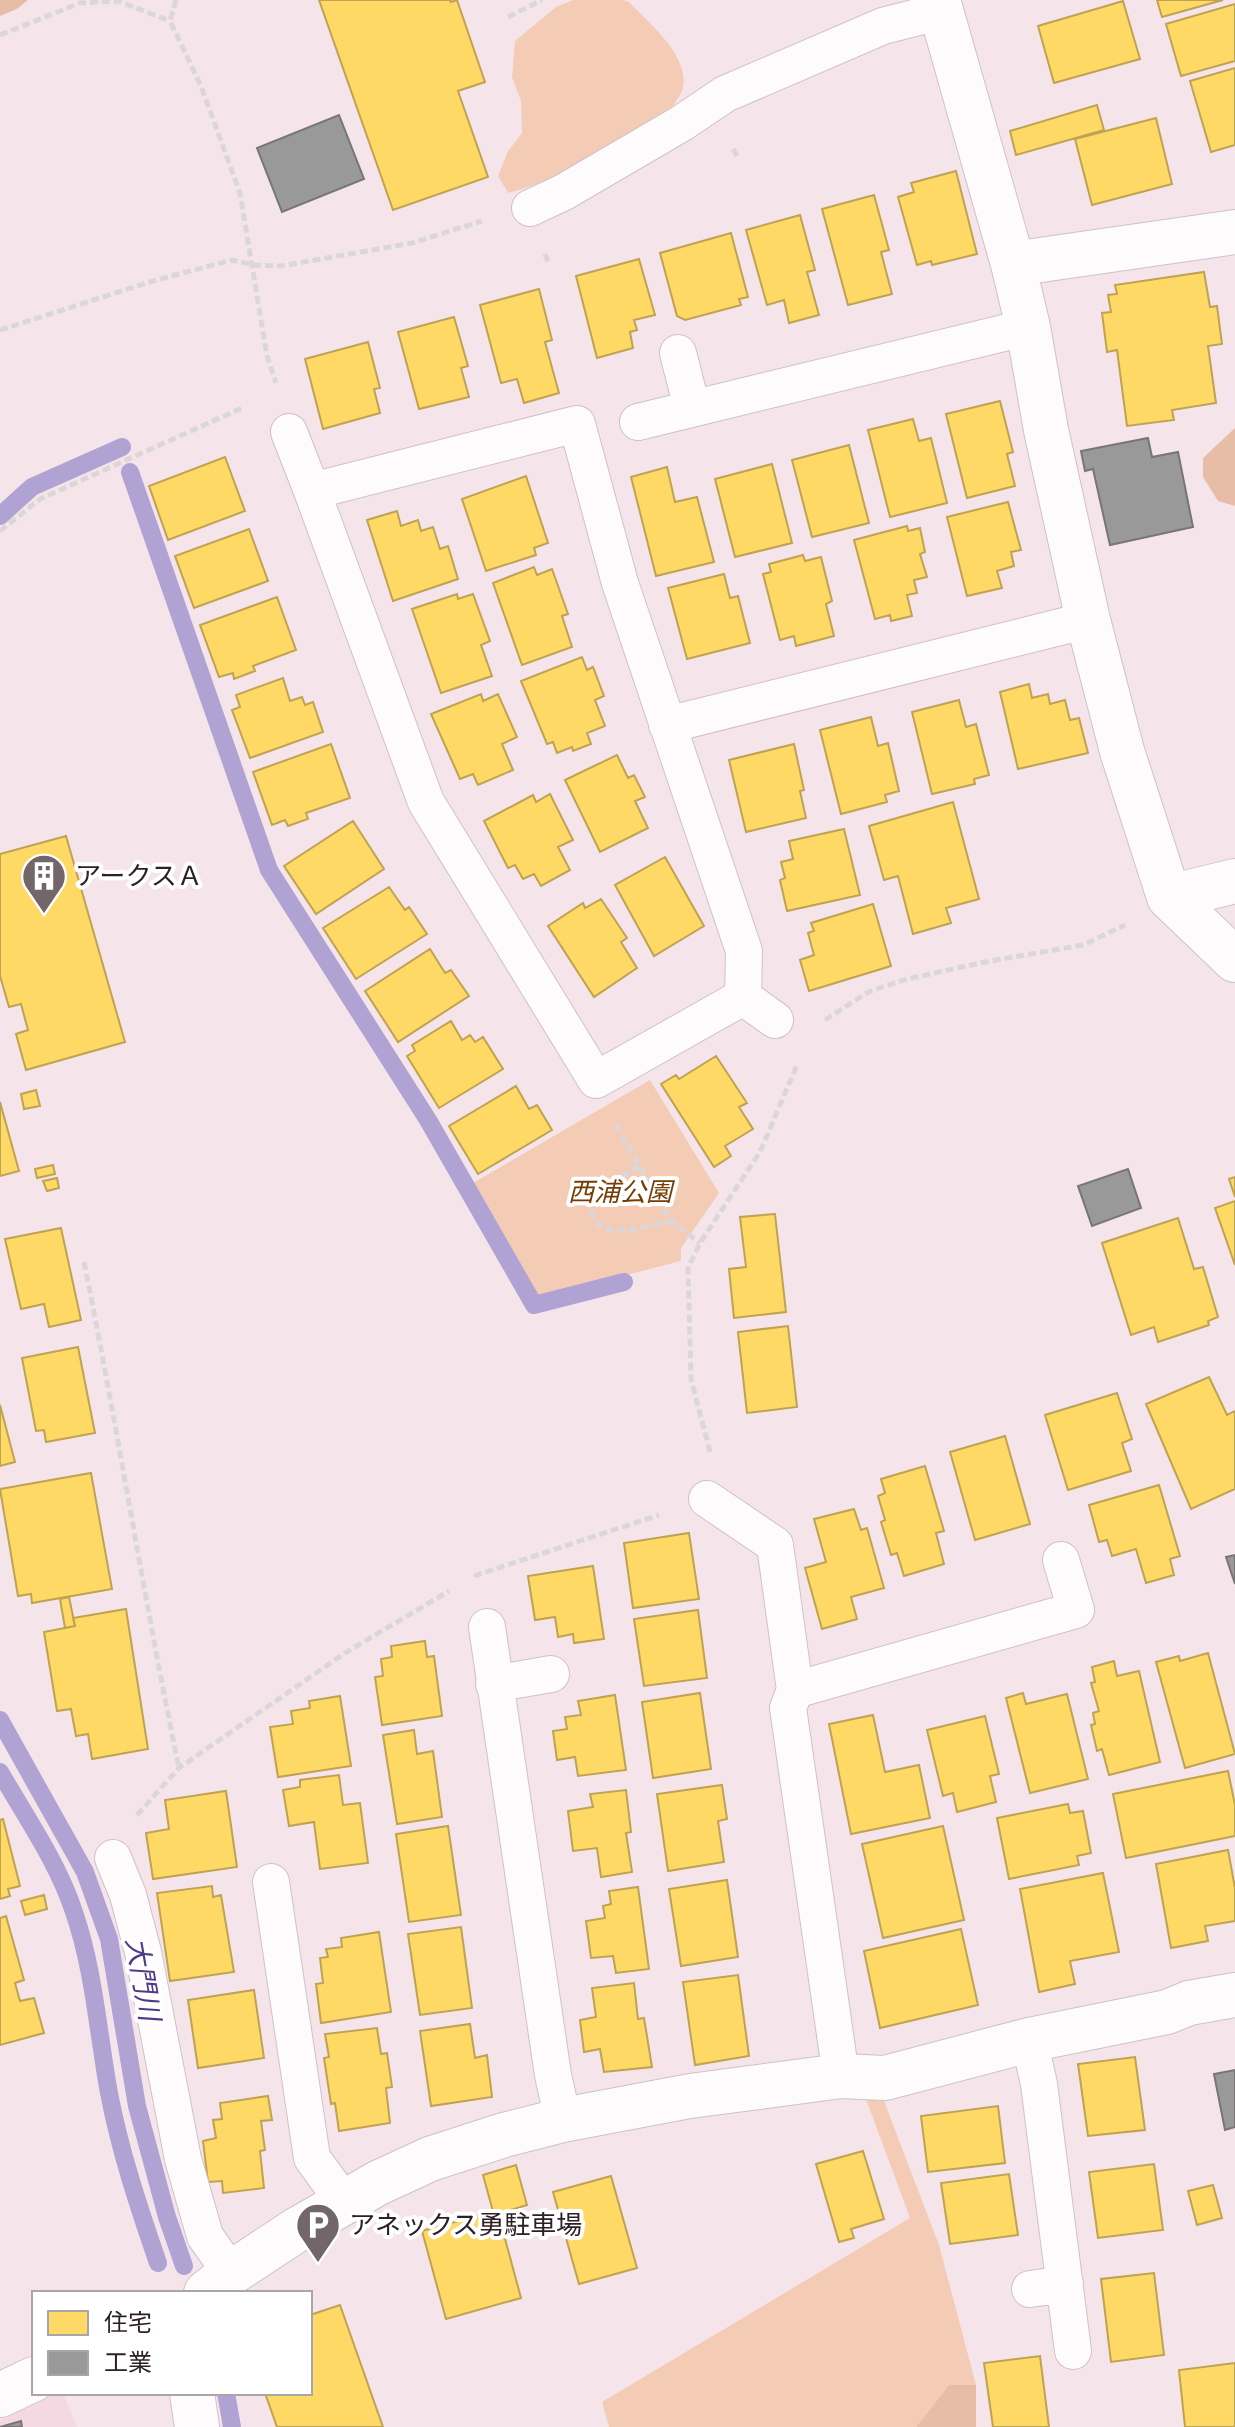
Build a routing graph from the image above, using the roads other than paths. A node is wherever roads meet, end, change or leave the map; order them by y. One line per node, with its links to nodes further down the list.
1 (940, 6): 2 (lane); 4 (street)
2 (530, 208)
3 (1235, 232): 4 (street)
4 (1013, 264): 5 (street)
5 (1028, 327): 7 (lane); 11 (street)
6 (678, 353): 7 (lane)
7 (692, 408): 8 (lane)
8 (638, 422)
9 (289, 432): 10 (lane)
10 (312, 491): 12 (lane); 16 (lane)
11 (1088, 620): 12 (lane); 14 (street)
12 (667, 725): 16 (lane)
13 (1235, 881): 14 (street)
14 (1169, 897): 15 (street)
15 (1235, 960)
16 (743, 997): 17 (lane)
17 (775, 1020)
18 (707, 1499): 23 (lane)
19 (1061, 1560): 23 (lane)
20 (487, 1627): 22 (lane)
21 (551, 1674): 22 (lane)
22 (494, 1684): 29 (lane)
23 (795, 1690): 28 (lane)
24 (113, 1858): 31 (lane)
25 (271, 1882): 30 (lane)
26 (1235, 1995): 27 (street)
27 (1029, 2040): 28 (street); 32 (lane)
28 (841, 2076): 29 (street)
29 (563, 2120): 30 (street)
30 (344, 2202): 31 (street)
31 (219, 2283)
32 (1065, 2284): 33 (lane); 34 (lane)
33 (1030, 2289)
34 (1073, 2351)
35 (32, 2380): 36 (street)
36 (0, 2395)
37 (192, 2395): 38 (street)
38 (197, 2427)

